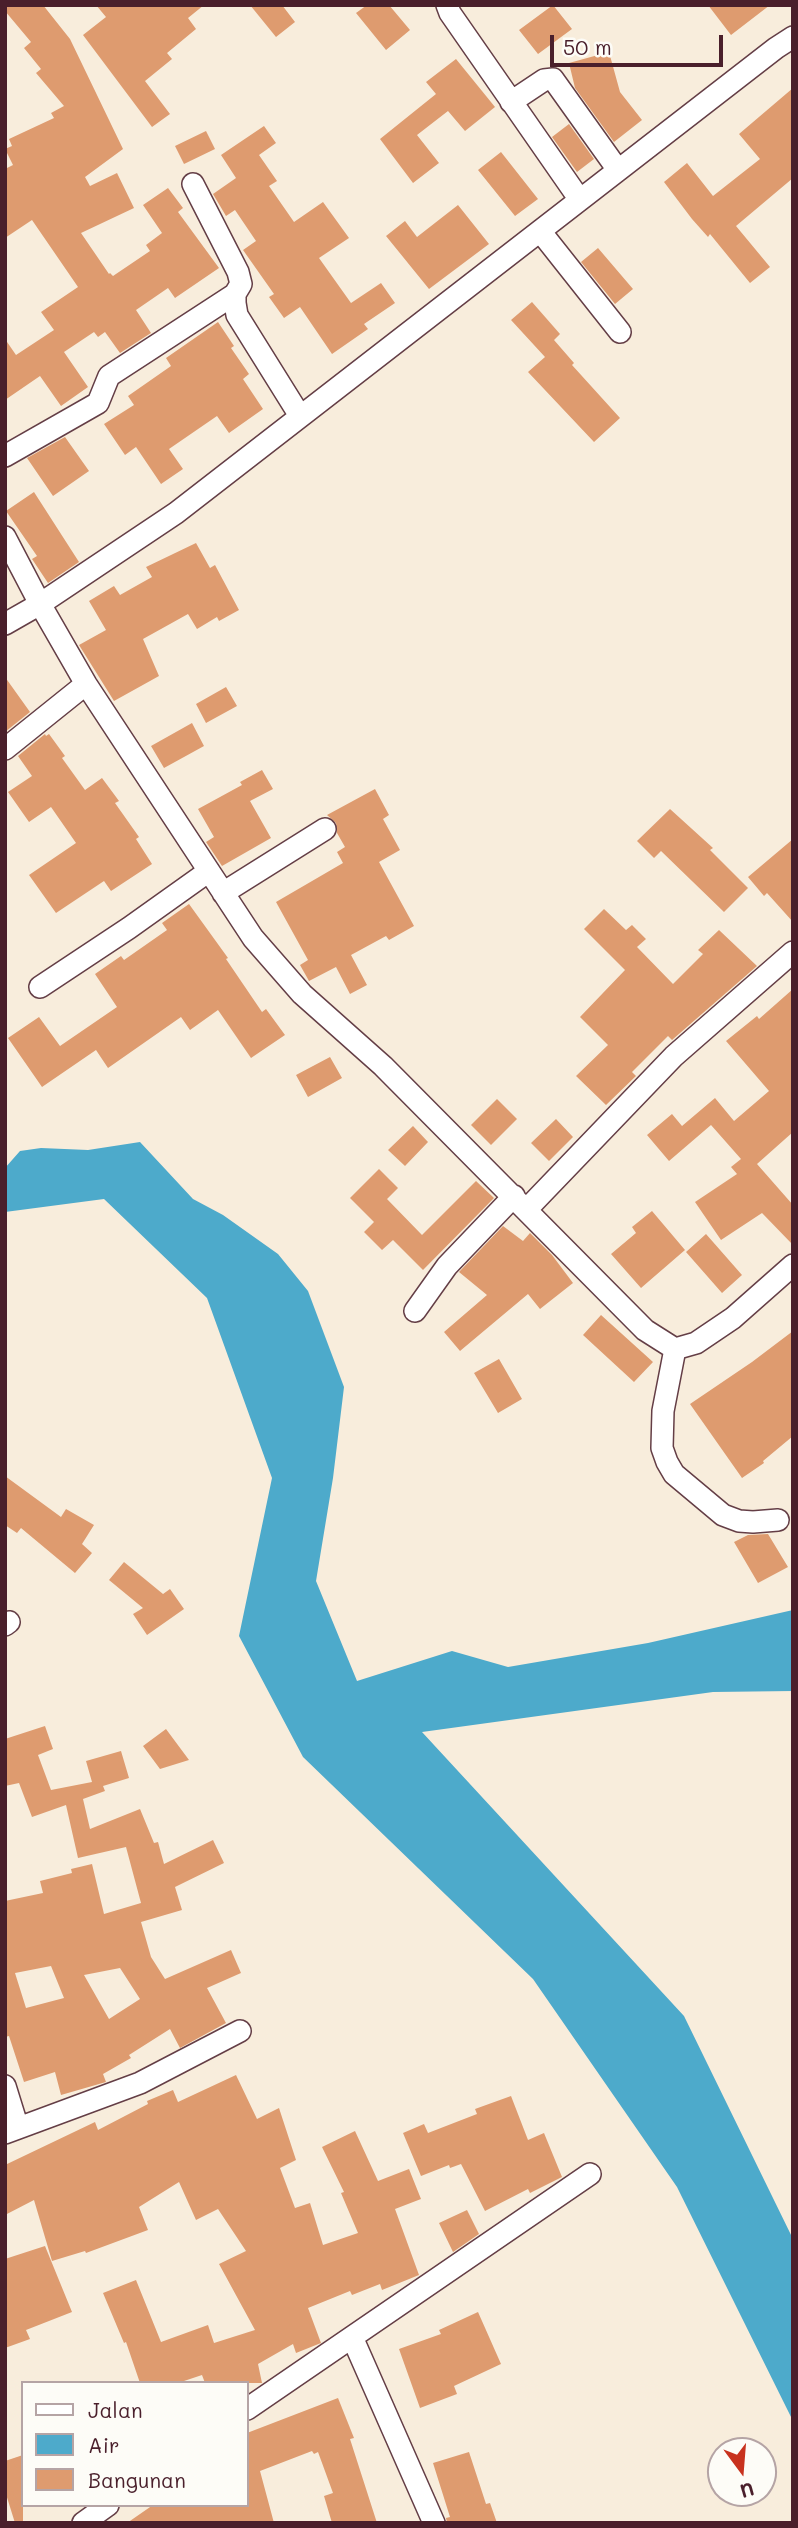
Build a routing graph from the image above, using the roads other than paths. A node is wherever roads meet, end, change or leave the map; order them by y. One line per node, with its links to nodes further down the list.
1 (447, 5): 3 (street)
2 (793, 37): 4 (street)
3 (512, 102): 4 (street); 6 (street)
4 (618, 170): 6 (street)
5 (193, 184): 8 (street)
6 (580, 200): 7 (street)
7 (540, 231): 9 (street); 10 (street)
8 (235, 294): 10 (street); 11 (street)
9 (621, 332)
10 (300, 416): 13 (street)
11 (5, 456)
12 (5, 537): 13 (street)
13 (40, 604): 14 (street); 15 (street)
14 (5, 624)
15 (86, 684): 16 (street); 18 (street)
16 (5, 748)
17 (325, 829): 19 (street)
18 (209, 871): 19 (street); 21 (street)
19 (223, 893): 22 (street)
20 (793, 952): 22 (street)
21 (40, 987)
22 (520, 1203): 24 (street); 25 (street)
23 (793, 1265): 25 (street)
24 (415, 1311)
25 (676, 1349): 26 (street)
26 (778, 1520)
27 (240, 2031): 29 (street)
28 (5, 2086): 29 (street)
29 (12, 2131)
30 (590, 2174): 31 (street)
31 (352, 2337): 32 (street); 35 (street)
32 (248, 2408)
33 (105, 2507): 34 (street)
34 (83, 2523)
35 (434, 2523)

